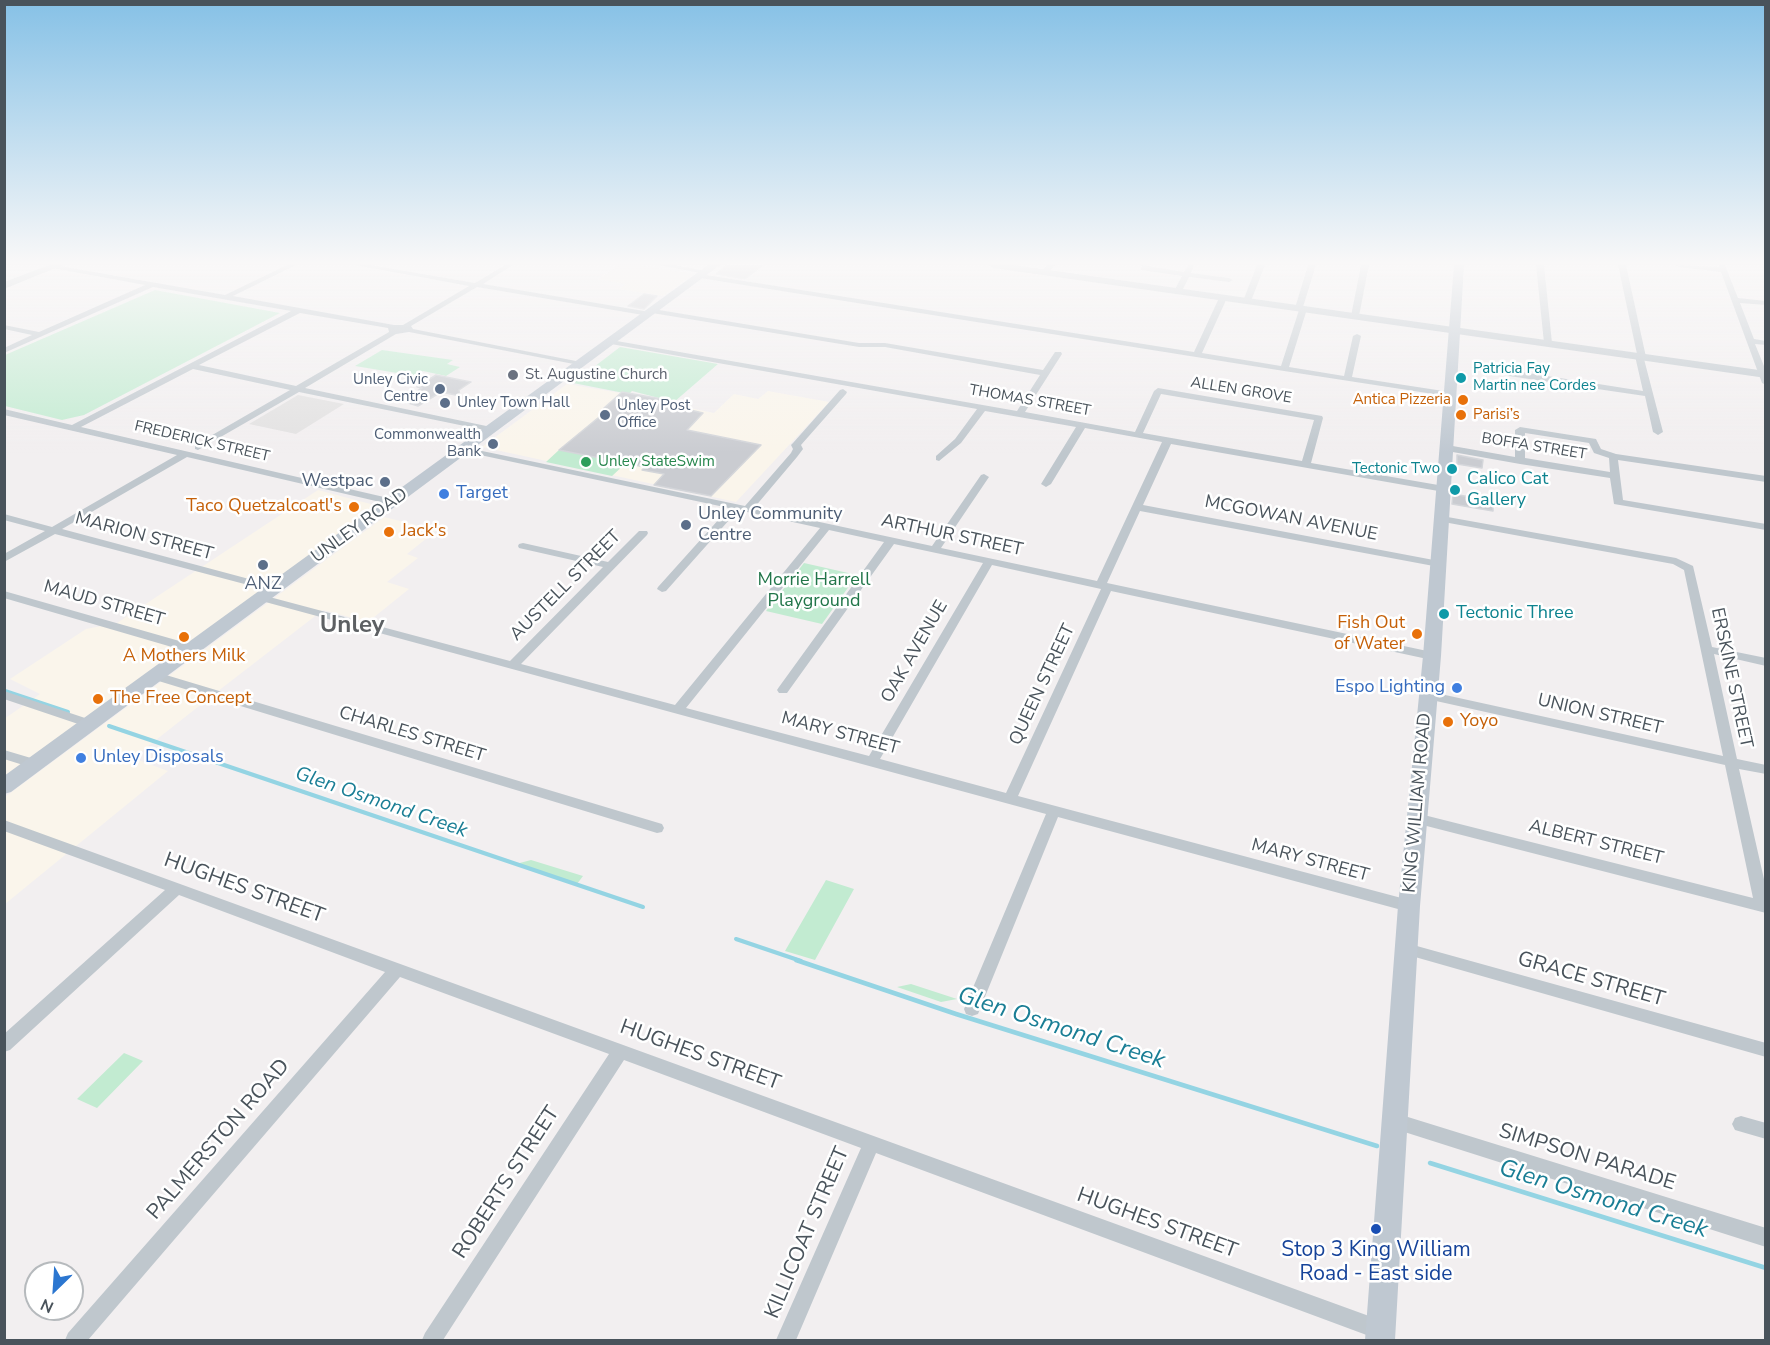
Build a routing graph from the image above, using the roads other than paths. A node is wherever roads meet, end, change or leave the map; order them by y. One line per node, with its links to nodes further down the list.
1 (8, 328): 17 (street)
2 (57, 328): 17 (street)
3 (265, 328): 28 (street)
4 (383, 328): 15 (street)
5 (407, 328): 15 (street); 27 (street)
6 (630, 328): 20 (main road, UNLEY ROAD)
7 (750, 328): 30 (street)
8 (1038, 328): 25 (street)
9 (1209, 328): 25 (street)
10 (1296, 328): 29 (street)
11 (1439, 328): 16 (street)
12 (1546, 328): 21 (street)
13 (1635, 328): 26 (street)
14 (1745, 328): 19 (street)
15 (394, 330): 34 (street)
16 (1455, 330): 21 (street); 36 (main road, KING WILLIAM ROAD)
17 (41, 335): 23 (street)
18 (1357, 336): 33 (street)
19 (1750, 341): 22 (street); 32 (street)
20 (611, 342): 27 (main road, UNLEY ROAD); 38 (street, THOMAS STREET)
21 (1548, 343): 26 (street)
22 (1766, 343)
23 (4, 351)
24 (1058, 354): 30 (street)
25 (1197, 355): 29 (street)
26 (1641, 356): 32 (street); 37 (street)
27 (581, 364): 43 (main road, UNLEY ROAD)
28 (191, 366): 34 (street); 42 (street)
29 (1284, 369): 33 (street)
30 (1046, 373): 40 (street)
31 (1509, 373): 37 (street)
32 (1764, 377)
33 (1347, 379): 36 (street)
34 (296, 388): 43 (street); 47 (street)
35 (843, 392): 63 (street)
36 (1450, 394): 48 (main road, KING WILLIAM ROAD)
37 (1648, 394): 44 (street)
38 (983, 408): 40 (street, THOMAS STREET); 52 (street)
39 (4, 412): 42 (street, FREDERICK STREET)
40 (1019, 414): 41 (street, THOMAS STREET)
41 (1082, 425): 45 (street, THOMAS STREET); 58 (street)
42 (73, 428): 50 (street, FREDERICK STREET)
43 (491, 430): 49 (main road, UNLEY ROAD)
44 (1658, 432)
45 (1138, 435): 46 (street, THOMAS STREET); 54 (street, ALLEN GROVE)
46 (1168, 440): 54 (street, THOMAS STREET); 62 (street, QUEEN STREET)
47 (198, 447)
48 (1447, 448): 53 (street, BOFFA STREET); 59 (main road, KING WILLIAM ROAD)
49 (466, 449): 60 (main road, UNLEY ROAD); 61 (street, ARTHUR STREET)
50 (185, 454): 60 (street, FREDERICK STREET); 68 (street)
51 (1615, 457): 53 (street); 55 (street); 57 (street)
52 (939, 458)
53 (1520, 461): 55 (street, BOFFA STREET)
54 (1306, 465): 59 (street, THOMAS STREET)
55 (1616, 476): 67 (street)
56 (984, 477): 72 (street)
57 (1766, 479)
58 (1046, 484)
59 (1444, 489): 65 (main road, KING WILLIAM ROAD)
60 (393, 502): 79 (main road, UNLEY ROAD)
61 (736, 507): 63 (street, ARTHUR STREET); 78 (street)
62 (1137, 507): 75 (street, MCGOWAN AVENUE); 77 (street, QUEEN STREET)
63 (748, 509): 66 (street, ARTHUR STREET)
64 (4, 517): 68 (street, MARION STREET)
65 (1442, 519): 75 (main road, KING WILLIAM ROAD); 82 (street, ERSKINE STREET)
66 (827, 526): 70 (street, ARTHUR STREET); 90 (street)
67 (1766, 527)
68 (54, 530): 73 (street); 79 (street, MARION STREET)
69 (644, 533): 76 (street, AUSTELL STREET)
70 (891, 540): 72 (street, ARTHUR STREET); 87 (street)
71 (523, 546): 76 (street)
72 (935, 549): 74 (street, ARTHUR STREET)
73 (4, 559)
74 (989, 561): 77 (street, ARTHUR STREET); 93 (street, OAK AVENUE)
75 (1439, 564): 83 (main road, KING WILLIAM ROAD)
76 (611, 566): 85 (street, AUSTELL STREET)
77 (1105, 586): 83 (street, ARTHUR STREET); 98 (street, QUEEN STREET)
78 (662, 589)
79 (269, 593): 81 (main road, UNLEY ROAD); 85 (street, MARY STREET)
80 (4, 594): 81 (street, MAUD STREET)
81 (193, 649): 86 (main road, UNLEY ROAD)
82 (1706, 650): 84 (street); 94 (street, ERSKINE STREET)
83 (1432, 656): 89 (main road, KING WILLIAM ROAD)
84 (1766, 662)
85 (513, 665): 90 (street, MARY STREET)
86 (156, 676): 91 (main road, UNLEY ROAD); 102 (street, CHARLES STREET)
87 (783, 690)
88 (4, 695): 91 (street)
89 (1427, 695): 94 (street, UNION STREET); 100 (main road, KING WILLIAM ROAD)
90 (678, 709): 93 (street, MARY STREET)
91 (90, 724): 95 (main road, UNLEY ROAD)
92 (4, 753): 95 (street)
93 (872, 762): 98 (street, MARY STREET)
94 (1730, 763): 96 (street, UNION STREET); 105 (street, ERSKINE STREET)
95 (36, 764): 97 (main road, UNLEY ROAD)
96 (1766, 770)
97 (4, 787)
98 (1010, 799): 99 (street, MARY STREET)
99 (1054, 810): 104 (street, MARY STREET); 108 (street)
100 (1416, 818): 104 (main road, KING WILLIAM ROAD); 105 (street, ALBERT STREET)
101 (4, 825): 103 (street, HUGHES STREET)
102 (657, 828)
103 (177, 888): 107 (street, HUGHES STREET); 109 (street)
104 (1409, 906): 106 (main road, KING WILLIAM ROAD)
105 (1764, 907)
106 (1406, 950): 111 (street, GRACE STREET); 112 (main road, KING WILLIAM ROAD)
107 (397, 969): 110 (street, HUGHES STREET); 118 (street, PALMERSTON ROAD)
108 (972, 1009)
109 (4, 1046)
110 (620, 1050): 115 (street, HUGHES STREET); 119 (street, ROBERTS STREET)
111 (1766, 1050)
112 (1395, 1121): 116 (street, SIMPSON PARADE); 117 (main road, KING WILLIAM ROAD)
113 (1741, 1124): 114 (street)
114 (1766, 1131)
115 (872, 1143): 117 (street, HUGHES STREET); 120 (street, KILLICOAT STREET)
116 (1766, 1238)
117 (1380, 1335)
118 (75, 1341)
119 (432, 1341)
120 (786, 1341)

